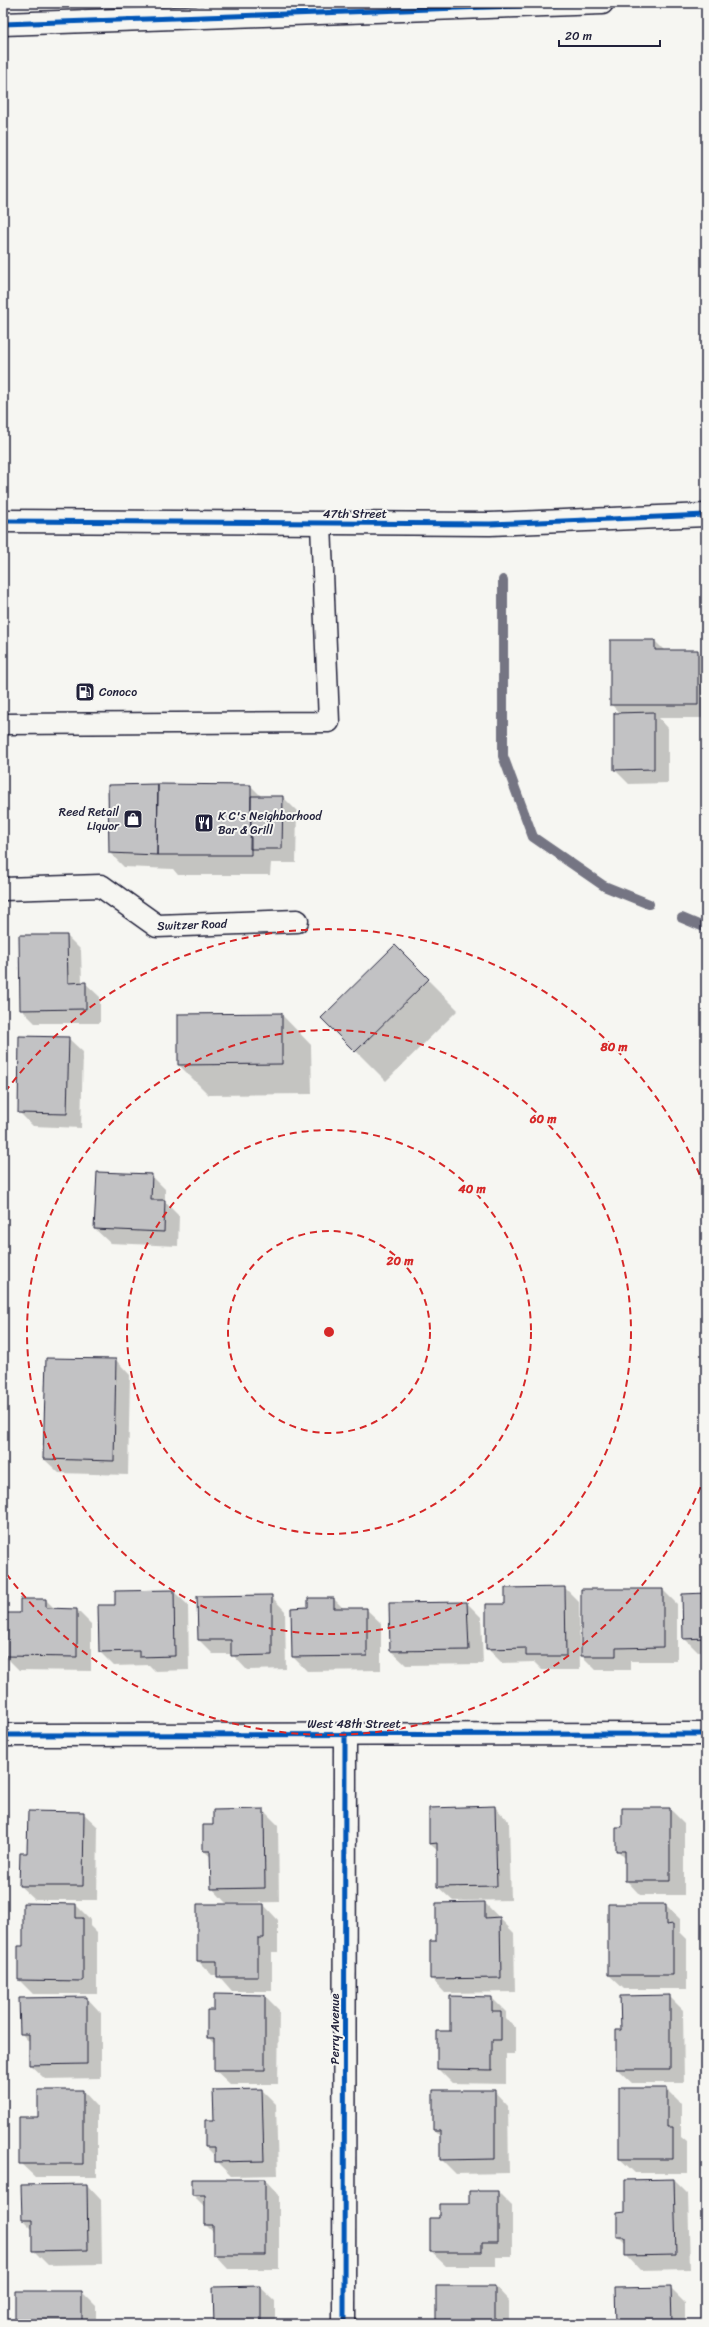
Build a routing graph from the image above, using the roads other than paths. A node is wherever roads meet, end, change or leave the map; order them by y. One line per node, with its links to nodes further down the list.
1 (602, 3): 2 (street)
2 (3, 24)
3 (706, 515): 5 (street, 47th Street)
4 (3, 521): 5 (street, 47th Street)
5 (321, 524): 6 (lane)
6 (3, 724)
7 (3, 889): 8 (street, Switzer Road)
8 (297, 921)
9 (345, 1734): 10 (street, West 48th Street); 11 (street, West 48th Street); 12 (street, Perry Avenue)
10 (706, 1734)
11 (3, 1735)
12 (344, 2324)

